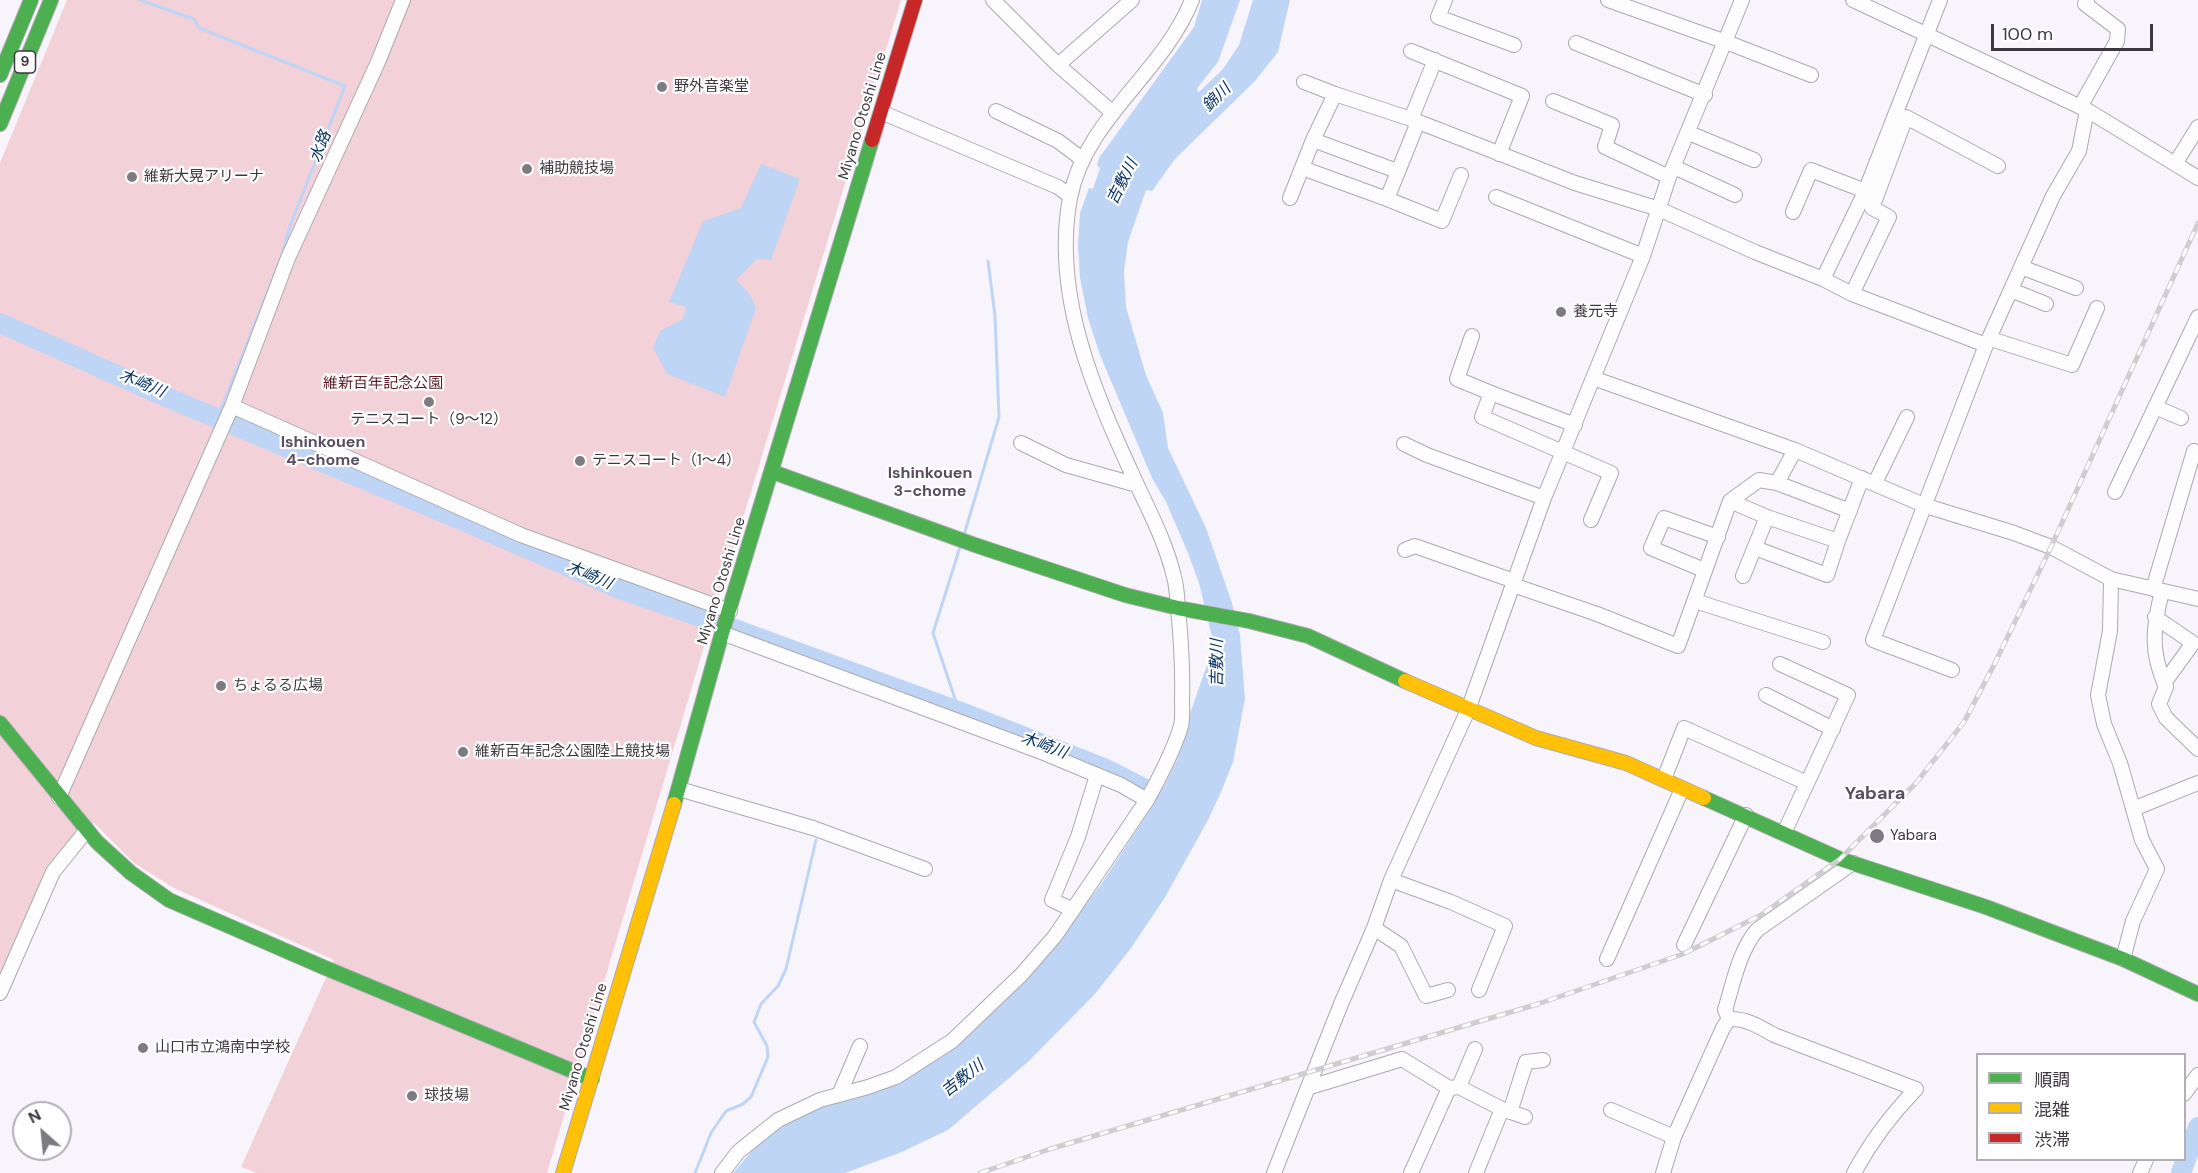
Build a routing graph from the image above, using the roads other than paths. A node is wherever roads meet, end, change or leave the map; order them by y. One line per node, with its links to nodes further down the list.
1 (32, 0): 22 (main road, 9)
2 (51, 0): 23 (main road, 9)
3 (403, 0): 71 (street)
4 (915, 0): 32 (main road, Miyano Otoshi Line)
5 (993, 0): 21 (street)
6 (1132, 0): 21 (street)
7 (1445, 0): 18 (street)
8 (1608, 0): 14 (street)
9 (1743, 0): 16 (street)
10 (1853, 0): 15 (street)
11 (1940, 0): 15 (street)
12 (2087, 0): 30 (street)
13 (1190, 1): 33 (street)
14 (1643, 7): 16 (street)
15 (1927, 34): 29 (street); 30 (street)
16 (1726, 42): 24 (street); 27 (street)
17 (1576, 43): 27 (street)
18 (1514, 45)
19 (1410, 51): 20 (street)
20 (1435, 60): 35 (street); 40 (street)
21 (1058, 64): 33 (street)
22 (1, 70): 23 (main road)
23 (20, 74): 36 (main road, 9)
24 (1811, 75)
25 (1304, 82): 26 (street)
26 (1335, 94): 35 (street); 39 (street)
27 (1705, 95): 38 (street)
28 (1553, 101): 47 (street)
29 (1898, 104): 34 (street); 50 (street)
30 (2084, 108): 43 (street); 59 (street)
31 (996, 111): 41 (street)
32 (881, 112): 52 (street); 81 (main road, Miyano Otoshi Line)
33 (1113, 113): 41 (street)
34 (1906, 117): 44 (street); 50 (street)
35 (1414, 120): 40 (street); 46 (street)
36 (0, 124)
37 (2198, 127): 43 (street)
38 (1689, 133): 42 (street); 47 (street)
39 (1313, 140): 45 (street); 46 (street)
40 (1499, 154): 56 (street)
41 (1082, 159): 52 (street)
42 (1754, 160)
43 (2175, 164): 49 (street)
44 (1998, 166)
45 (1302, 168): 54 (street); 55 (street)
46 (1397, 171): 55 (street)
47 (1672, 172): 51 (street); 56 (street)
48 (1461, 175): 55 (street)
49 (2198, 178)
50 (1871, 194): 57 (street); 60 (street); 63 (street)
51 (1735, 195)
52 (1070, 196): 85 (street)
53 (1496, 197): 58 (street)
54 (1290, 198)
55 (1387, 199)
56 (1659, 209): 58 (street); 60 (street)
57 (1793, 212)
58 (1643, 256): 69 (street)
59 (2021, 267): 61 (street); 62 (street)
60 (1823, 279): 63 (street)
61 (2076, 288)
62 (2011, 290): 64 (street); 68 (street)
63 (1852, 294): 68 (street)
64 (2046, 304)
65 (2097, 308): 68 (street)
66 (2198, 317): 72 (street)
67 (1472, 336): 70 (street)
68 (1988, 342): 89 (street)
69 (1593, 378): 75 (street); 78 (street)
70 (1491, 393): 75 (street); 80 (street)
71 (232, 406): 105 (street); 123 (street)
72 (2155, 407): 74 (street); 86 (street)
73 (1907, 417): 84 (street)
74 (2181, 418)
75 (1575, 425): 80 (street)
76 (1021, 443): 85 (street)
77 (1404, 444): 87 (street)
78 (1795, 450): 82 (street); 83 (street)
79 (2194, 451): 101 (street)
80 (1563, 452): 87 (street); 92 (street)
81 (773, 472): 104 (main road); 105 (main road, Miyano Otoshi Line)
82 (1862, 478): 84 (street); 90 (street)
83 (1777, 483): 88 (street); 90 (street)
84 (1875, 483): 89 (street)
85 (1137, 485): 104 (street)
86 (2115, 492)
87 (1544, 498): 100 (street)
88 (1730, 501): 91 (street); 93 (street)
89 (1926, 506): 99 (street); 110 (street)
90 (1850, 511): 94 (street)
91 (1767, 517): 94 (street); 95 (street)
92 (1591, 520)
93 (1718, 537): 97 (street); 97 (street)
94 (1838, 541): 95 (street)
95 (1755, 548): 98 (street)
96 (1406, 550): 100 (street)
97 (1704, 570): 103 (street)
98 (1743, 576)
99 (2111, 579): 101 (street); 125 (street)
100 (1514, 583): 103 (street); 113 (street)
101 (2158, 590): 102 (street); 106 (street)
102 (2198, 599)
103 (1695, 601): 108 (street)
104 (1181, 608): 113 (main road); 124 (street)
105 (730, 610): 107 (main road, Miyano Otoshi Line)
106 (2156, 617): 111 (street); 111 (street)
107 (722, 633): 117 (street); 121 (main road, Miyano Otoshi Line)
108 (1823, 642)
109 (1780, 664): 115 (street)
110 (1952, 670)
111 (2164, 683): 116 (street)
112 (1766, 695): 115 (street)
113 (1468, 710): 118 (main road); 131 (street)
114 (0, 723): 123 (main road)
115 (1833, 729): 119 (street)
116 (2198, 749)
117 (1096, 775): 124 (street); 132 (street)
118 (1664, 779): 119 (street); 122 (main road)
119 (1807, 783): 128 (street)
120 (2198, 783): 125 (street)
121 (679, 789): 130 (street); 146 (main road, Miyano Otoshi Line)
122 (1682, 789): 126 (main road); 135 (street)
123 (59, 797): 127 (main road)
124 (1147, 800): 132 (street)
125 (2133, 809): 136 (street)
126 (1746, 815): 128 (main road); 134 (street)
127 (86, 831): 139 (street); 146 (main road)
128 (1784, 833): 129 (main road)
129 (1853, 863): 136 (main road); 141 (street)
130 (925, 869)
131 (1391, 880): 133 (street); 138 (street)
132 (1073, 910): 150 (street)
133 (1374, 928): 137 (street); 147 (street)
134 (1684, 945)
135 (1608, 959)
136 (2123, 959): 140 (main road)
137 (1448, 990)
138 (1479, 990)
139 (0, 993)
140 (2198, 994)
141 (1730, 1019): 154 (street); 161 (street)
142 (860, 1046): 150 (street)
143 (1475, 1049): 148 (street)
144 (1543, 1060): 152 (street)
145 (2198, 1074): 149 (street)
146 (592, 1079): 155 (main road, Miyano Otoshi Line)
147 (1310, 1087): 148 (street); 157 (street)
148 (1454, 1087): 152 (street); 158 (street)
149 (2186, 1091)
150 (839, 1095): 156 (street)
151 (1611, 1110): 154 (street)
152 (1506, 1111): 153 (street); 159 (street)
153 (1525, 1117)
154 (1674, 1137): 160 (street)
155 (562, 1173)
156 (722, 1173)
157 (1274, 1173)
158 (1411, 1173)
159 (1476, 1173)
160 (1663, 1173)
161 (1854, 1173)

